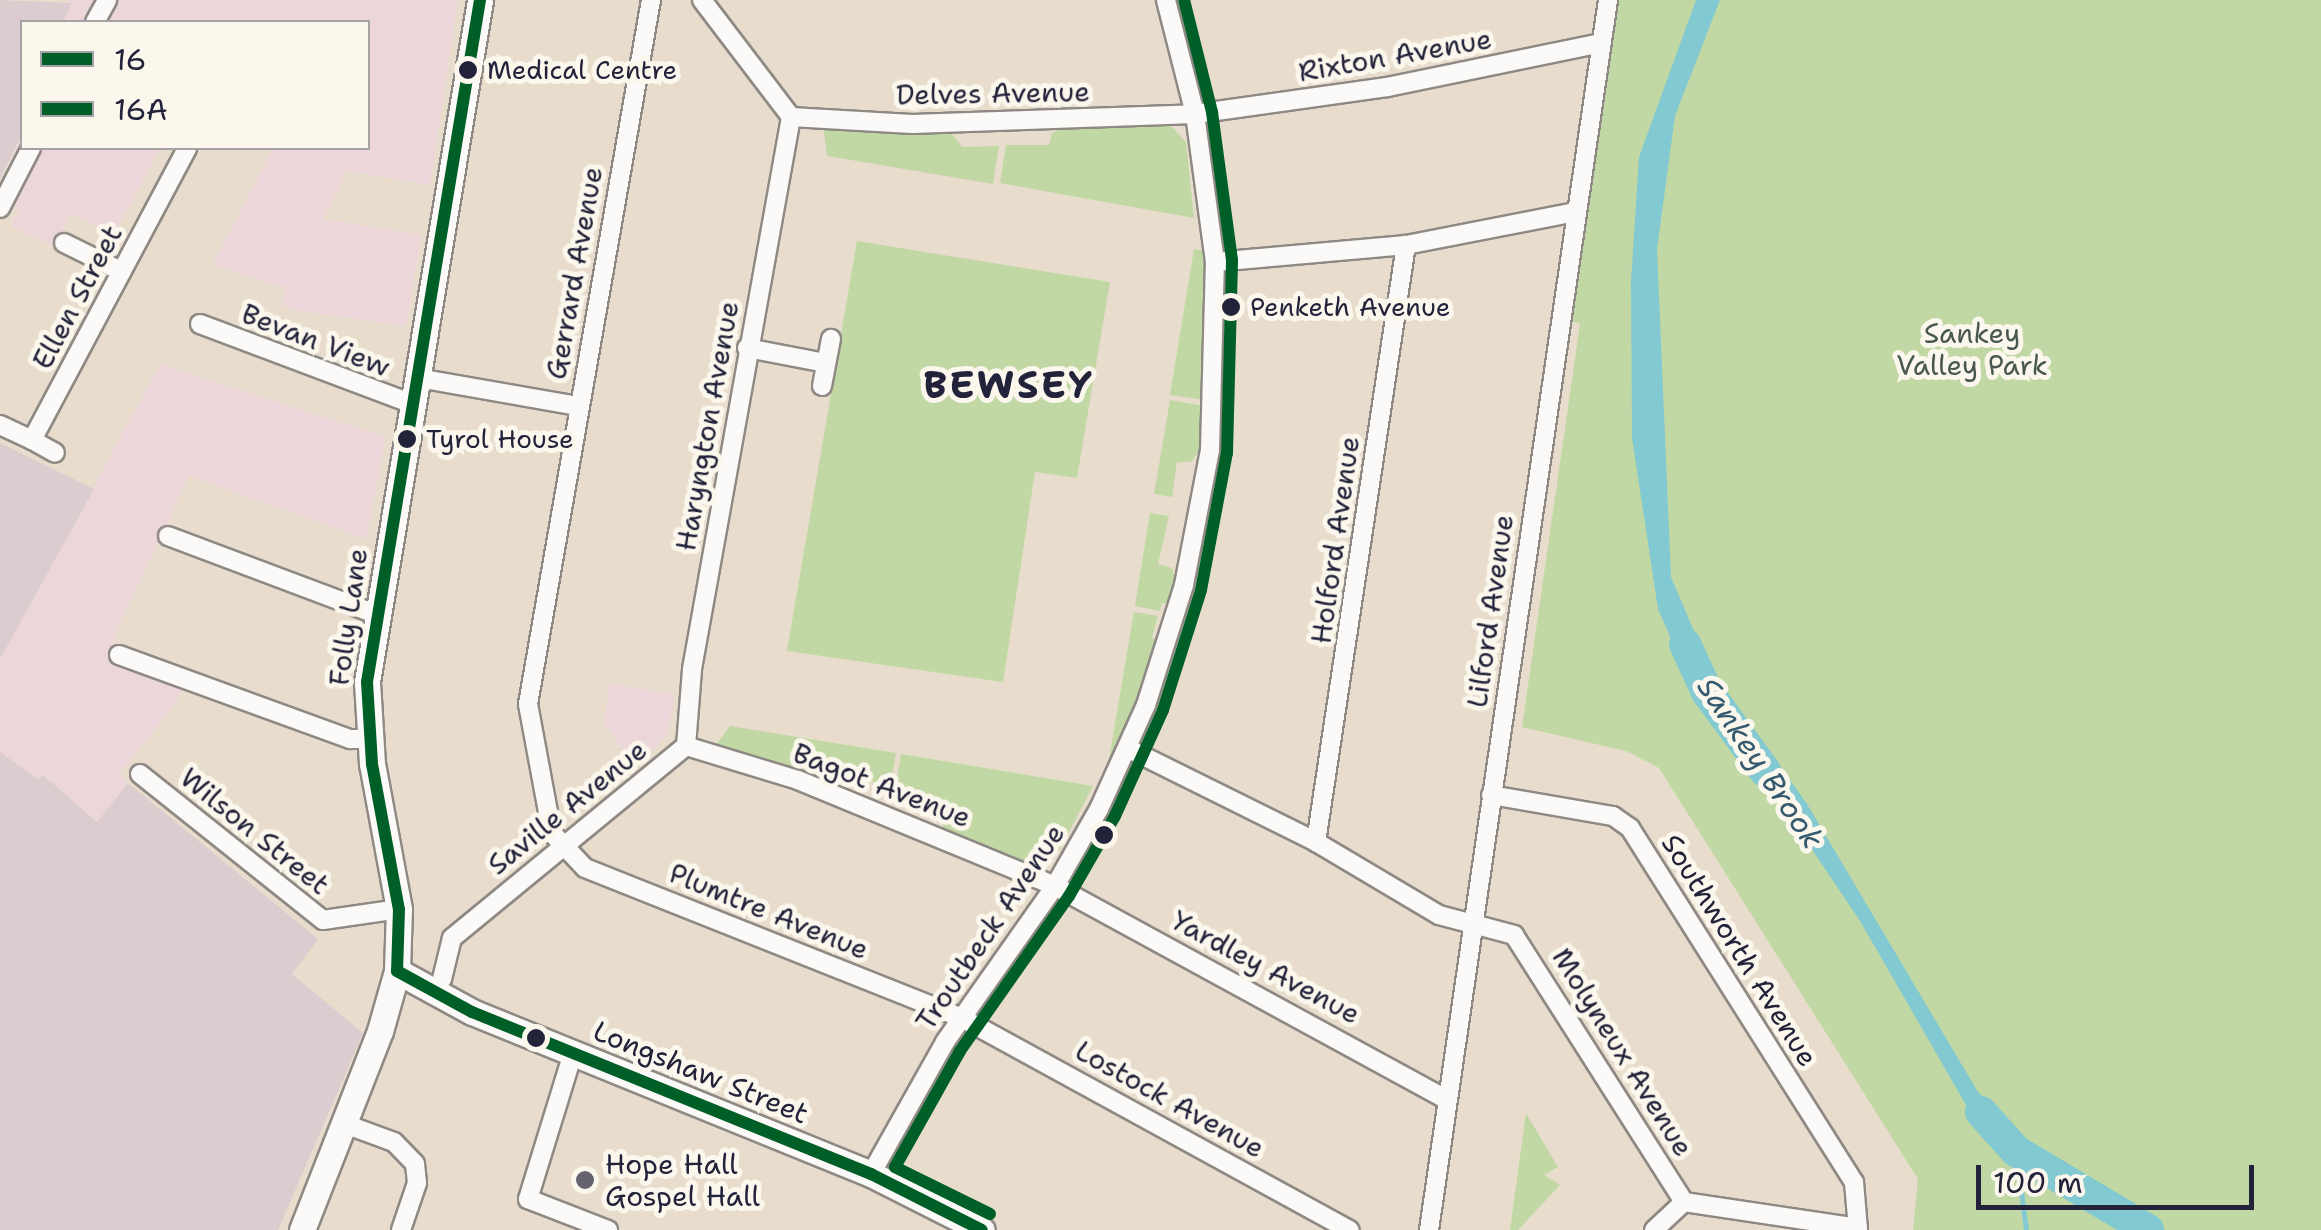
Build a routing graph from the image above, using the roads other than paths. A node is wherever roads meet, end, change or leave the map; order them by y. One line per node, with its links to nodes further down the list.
1 (480, 0): 21 (street, Folly Lane)
2 (651, 0): 24 (street, Gerrard Avenue)
3 (702, 0): 8 (street)
4 (1166, 0): 7 (street, Troutbeck Avenue)
5 (1608, 0): 6 (street, Lilford Avenue)
6 (1602, 43): 7 (street, Rixton Avenue); 12 (street, Lilford Avenue)
7 (1196, 114): 8 (street, Delves Avenue); 15 (street, Troutbeck Avenue)
8 (791, 117): 19 (street, Haryngton Avenue)
9 (30, 150): 11 (street)
10 (186, 150): 16 (street, Ellen Street)
11 (0, 208)
12 (1576, 212): 14 (street); 35 (street, Lilford Avenue)
13 (64, 242): 16 (street)
14 (1406, 245): 15 (street); 36 (street, Holford Avenue)
15 (1215, 262): 33 (street, Troutbeck Avenue)
16 (121, 271): 26 (street, Ellen Street)
17 (200, 324): 23 (street, Bevan View)
18 (831, 340): 20 (street)
19 (748, 348): 20 (street); 32 (street, Haryngton Avenue)
20 (826, 363): 22 (street)
21 (418, 378): 23 (street, Folly Lane); 24 (street)
22 (822, 386)
23 (413, 404): 29 (street, Folly Lane)
24 (579, 406): 37 (street, Gerrard Avenue)
25 (0, 425): 26 (street)
26 (32, 440): 27 (street)
27 (55, 453)
28 (168, 536): 29 (street)
29 (376, 614): 31 (street, Folly Lane)
30 (118, 654): 31 (street)
31 (369, 739): 39 (street, Folly Lane)
32 (686, 746): 37 (street, Saville Avenue); 38 (street, Bagot Avenue)
33 (1129, 749): 36 (street, Molyneux Avenue); 38 (street, Troutbeck Avenue)
34 (140, 774): 39 (street, Wilson Street)
35 (1491, 795): 40 (street, Lilford Avenue); 50 (street, Southworth Avenue)
36 (1316, 842): 40 (street, Molyneux Avenue)
37 (561, 848): 42 (street, Saville Avenue); 43 (street, Plumtre Avenue)
38 (1055, 886): 43 (street, Troutbeck Avenue); 45 (street, Yardley Avenue)
39 (400, 909): 41 (street, Folly Lane)
40 (1472, 922): 45 (street, Lilford Avenue); 48 (street, Molyneux Avenue)
41 (397, 971): 44 (street, Longshaw Street); 46 (street, Folly Lane)
42 (442, 979)
43 (962, 1018): 47 (street, Troutbeck Avenue); 55 (street, Lostock Avenue)
44 (573, 1053): 47 (street, Longshaw Street); 53 (street)
45 (1448, 1100): 56 (street, Lilford Avenue)
46 (345, 1124): 51 (street, Folly Lane); 52 (street)
47 (871, 1174): 49 (street, Longshaw Street)
48 (1684, 1202): 50 (street); 57 (street)
49 (956, 1224): 54 (street, Longshaw Street)
50 (1858, 1229)
51 (302, 1230)
52 (401, 1230)
53 (608, 1230)
54 (982, 1230)
55 (1350, 1230)
56 (1428, 1230)
57 (1654, 1230)

